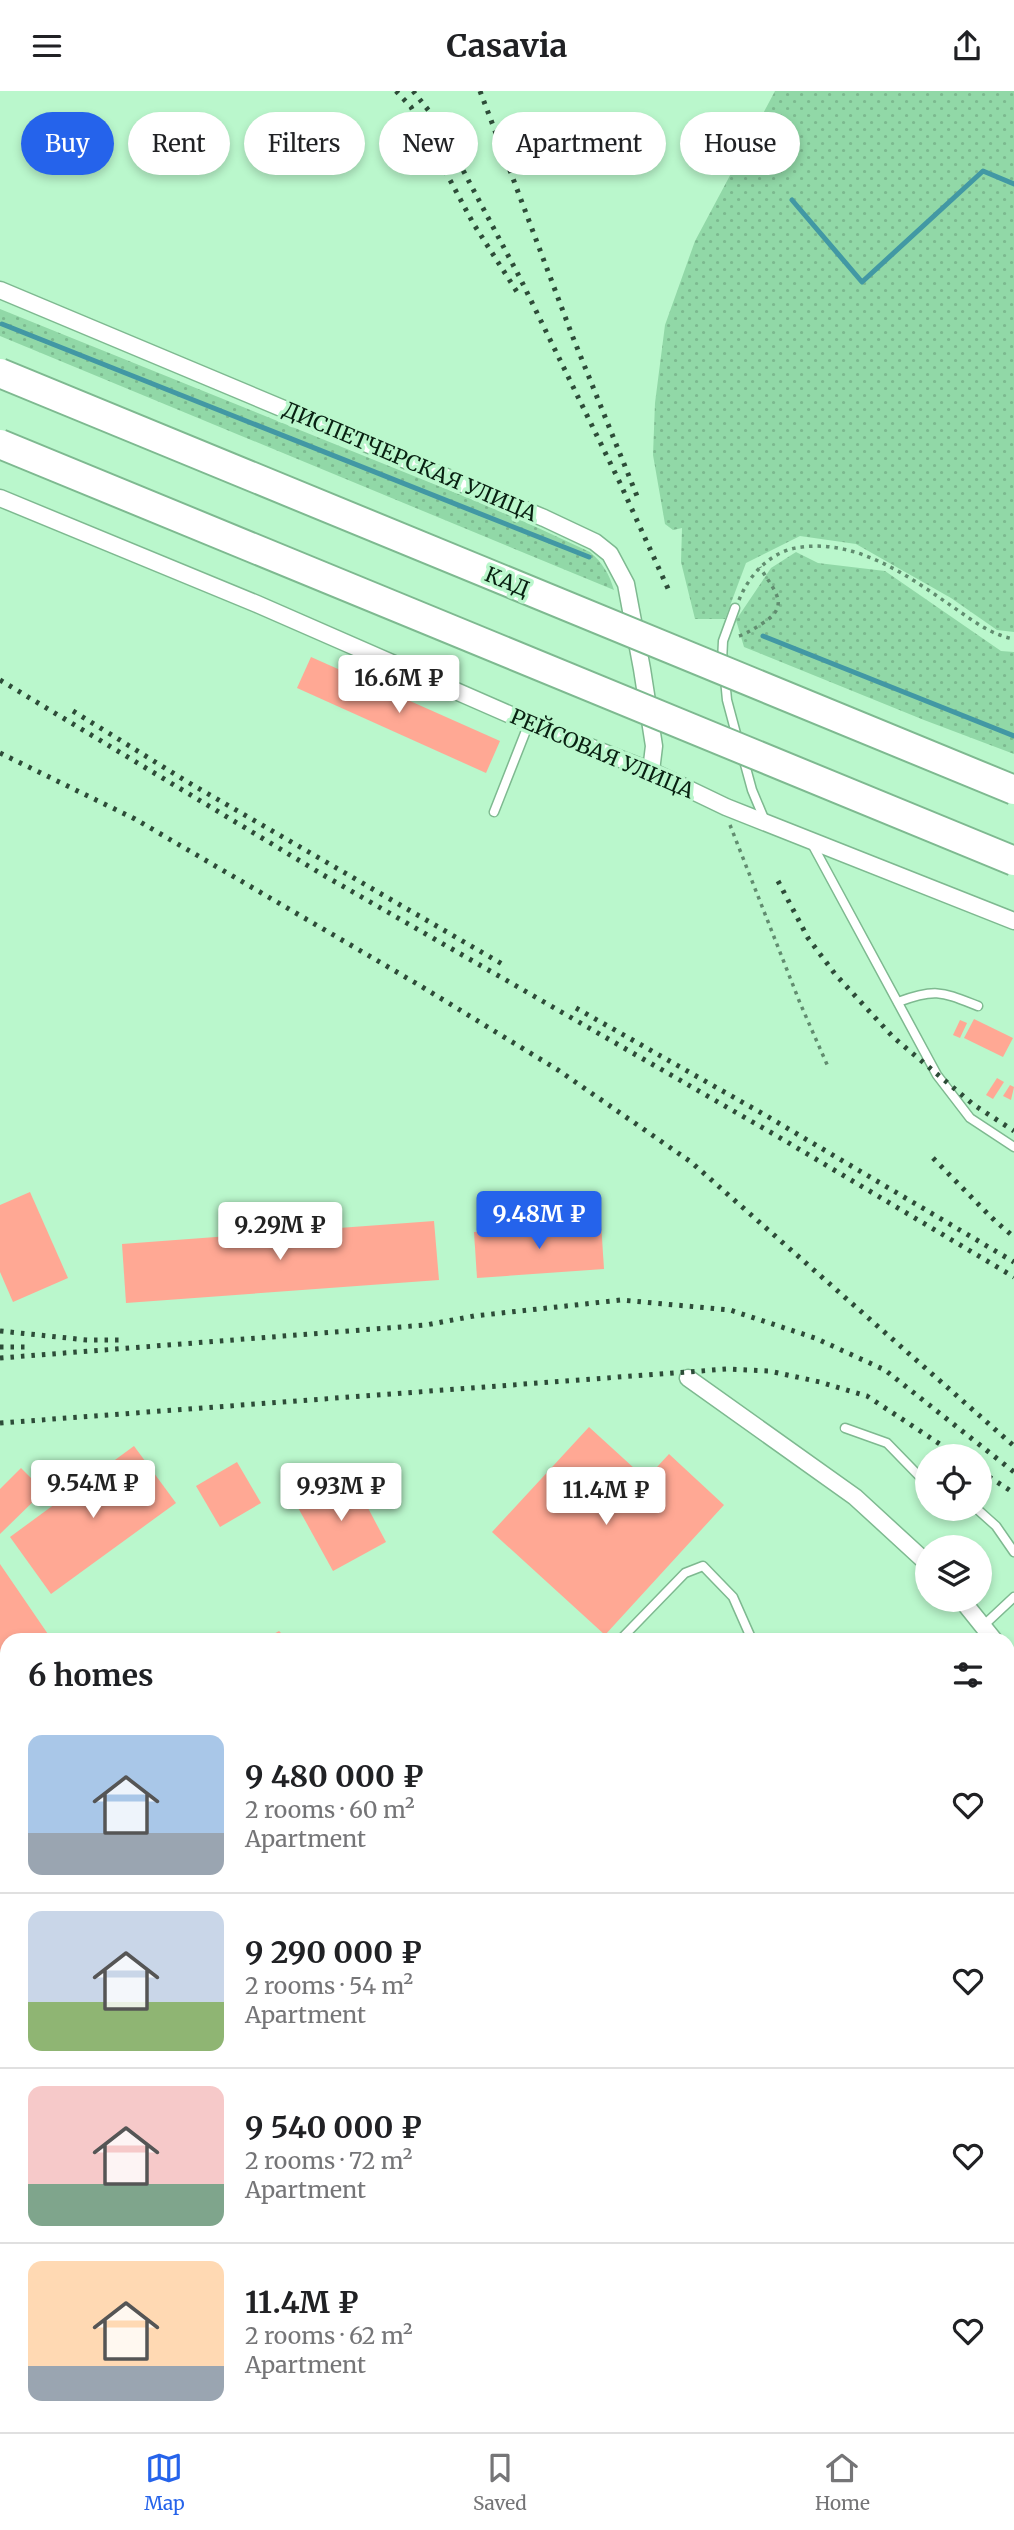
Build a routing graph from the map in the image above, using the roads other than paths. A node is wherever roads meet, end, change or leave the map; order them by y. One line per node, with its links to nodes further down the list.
1 (0, 289): 7 (street, ДИСПЕТЧЕРСКАЯ УЛИЦА)
2 (0, 373): 8 (highway, КАД, bridge)
3 (0, 443): 12 (highway, bridge)
4 (0, 498): 6 (street, РЕЙСОВАЯ УЛИЦА)
5 (735, 608): 10 (lane)
6 (529, 723): 7 (street, РЕЙСОВАЯ УЛИЦА); 9 (lane)
7 (651, 771): 10 (street, РЕЙСОВАЯ УЛИЦА)
8 (1014, 790)
9 (494, 812)
10 (766, 823): 11 (street, РЕЙСОВАЯ УЛИЦА)
11 (809, 838): 13 (street, РЕЙСОВАЯ УЛИЦА); 14 (lane)
12 (1014, 861)
13 (1014, 921)
14 (898, 1002): 15 (lane); 16 (lane)
15 (978, 1006)
16 (1014, 1147)
17 (688, 1378): 21 (street)
18 (845, 1428): 19 (lane)
19 (915, 1472)
20 (990, 1521): 22 (lane)
21 (915, 1551)
22 (1014, 1552)
23 (1014, 1597): 25 (lane)
24 (972, 1612): 25 (street)
25 (983, 1626): 28 (street)
26 (627, 1633): 27 (lane)
27 (749, 1633)
28 (988, 1633)

